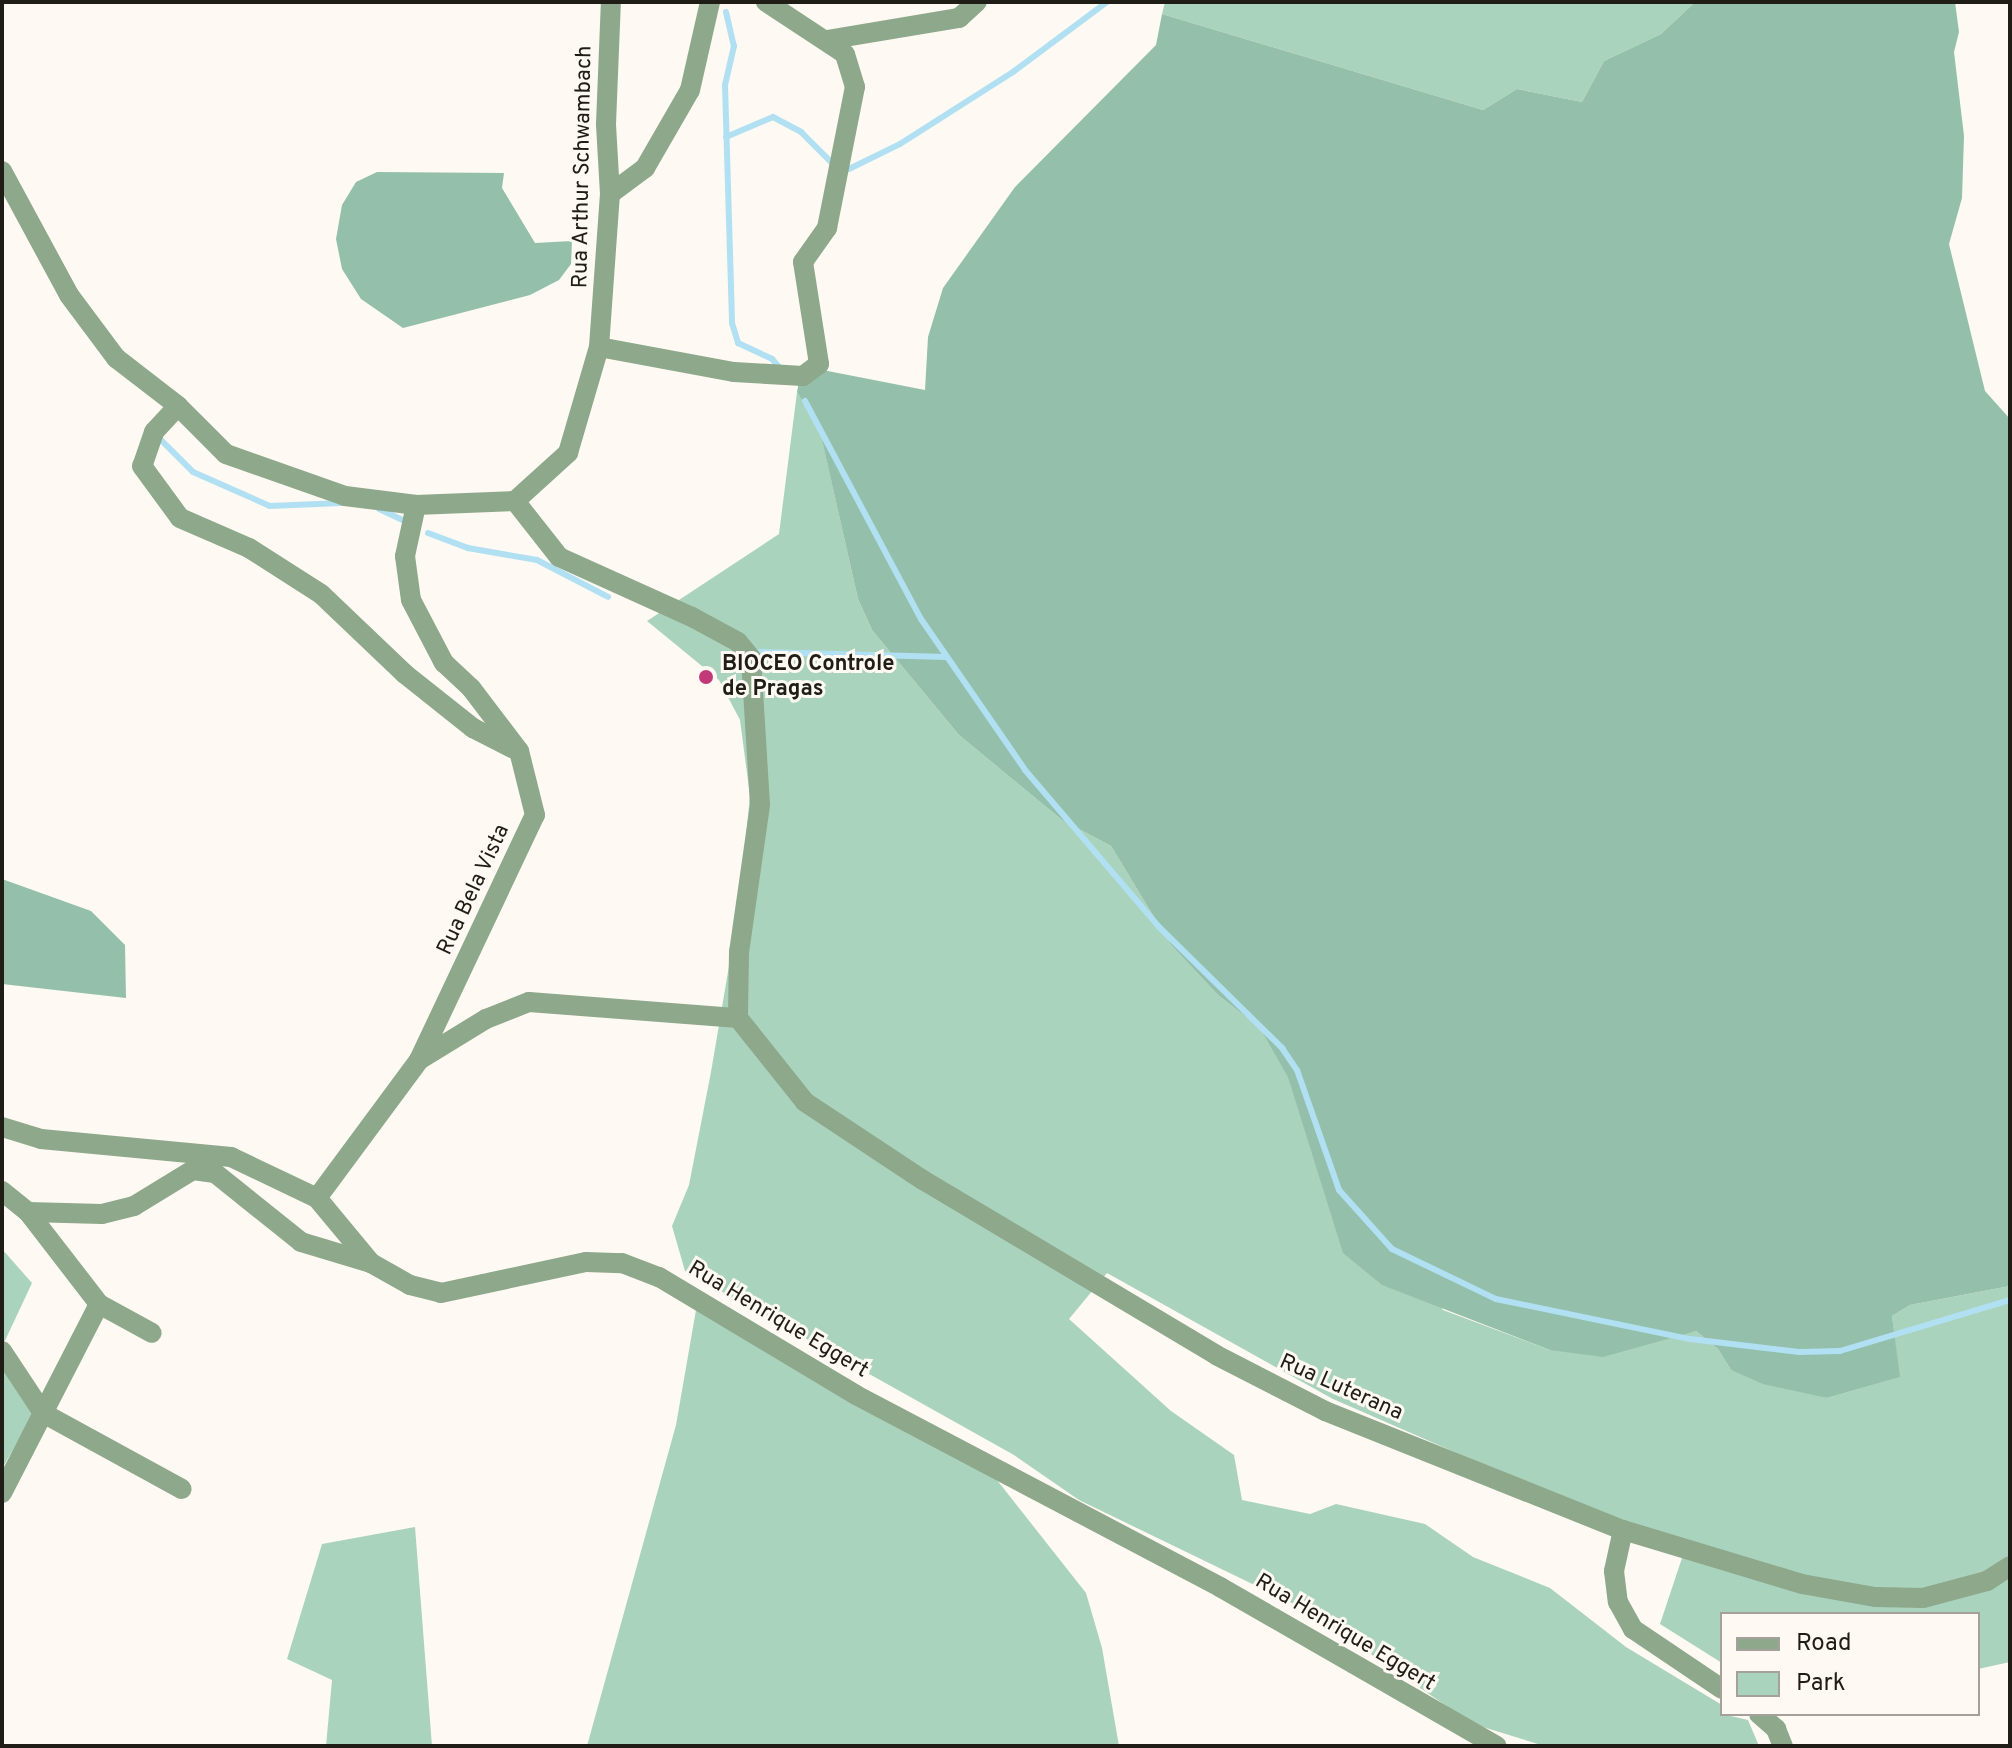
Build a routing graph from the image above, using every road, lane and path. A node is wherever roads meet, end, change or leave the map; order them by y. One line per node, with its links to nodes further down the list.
1 (766, 2): 5 (street)
2 (977, 2): 5 (street)
3 (712, 3): 7 (street)
4 (611, 4): 7 (street, Rua Arthur Schwambach)
5 (827, 40): 8 (street)
6 (2, 171): 9 (street)
7 (610, 194): 8 (street, Rua Arthur Schwambach)
8 (599, 347): 10 (street, Rua Arthur Schwambach)
9 (178, 406): 11 (street); 12 (street)
10 (515, 501): 11 (street); 13 (street)
11 (416, 505): 12 (street, Rua Bela Vista)
12 (519, 751): 14 (street, Rua Bela Vista)
13 (738, 1018): 14 (street); 26 (street, Rua Luterana)
14 (419, 1060): 17 (street, Rua Bela Vista)
15 (2, 1127): 17 (street, Rua Henrique Eggert)
16 (2, 1191): 18 (street)
17 (317, 1198): 19 (street, Rua Henrique Eggert)
18 (28, 1212): 19 (street); 20 (street)
19 (371, 1263): 30 (street, Rua Henrique Eggert)
20 (99, 1304): 21 (street); 23 (street)
21 (152, 1333)
22 (2, 1351): 23 (street)
23 (43, 1413): 24 (street); 25 (street)
24 (182, 1489)
25 (2, 1493)
26 (1623, 1530): 27 (street, Rua Luterana); 28 (street)
27 (2010, 1566)
28 (1720, 1688)
29 (1761, 1716): 31 (street)
30 (1497, 1746)
31 (1783, 1746)

